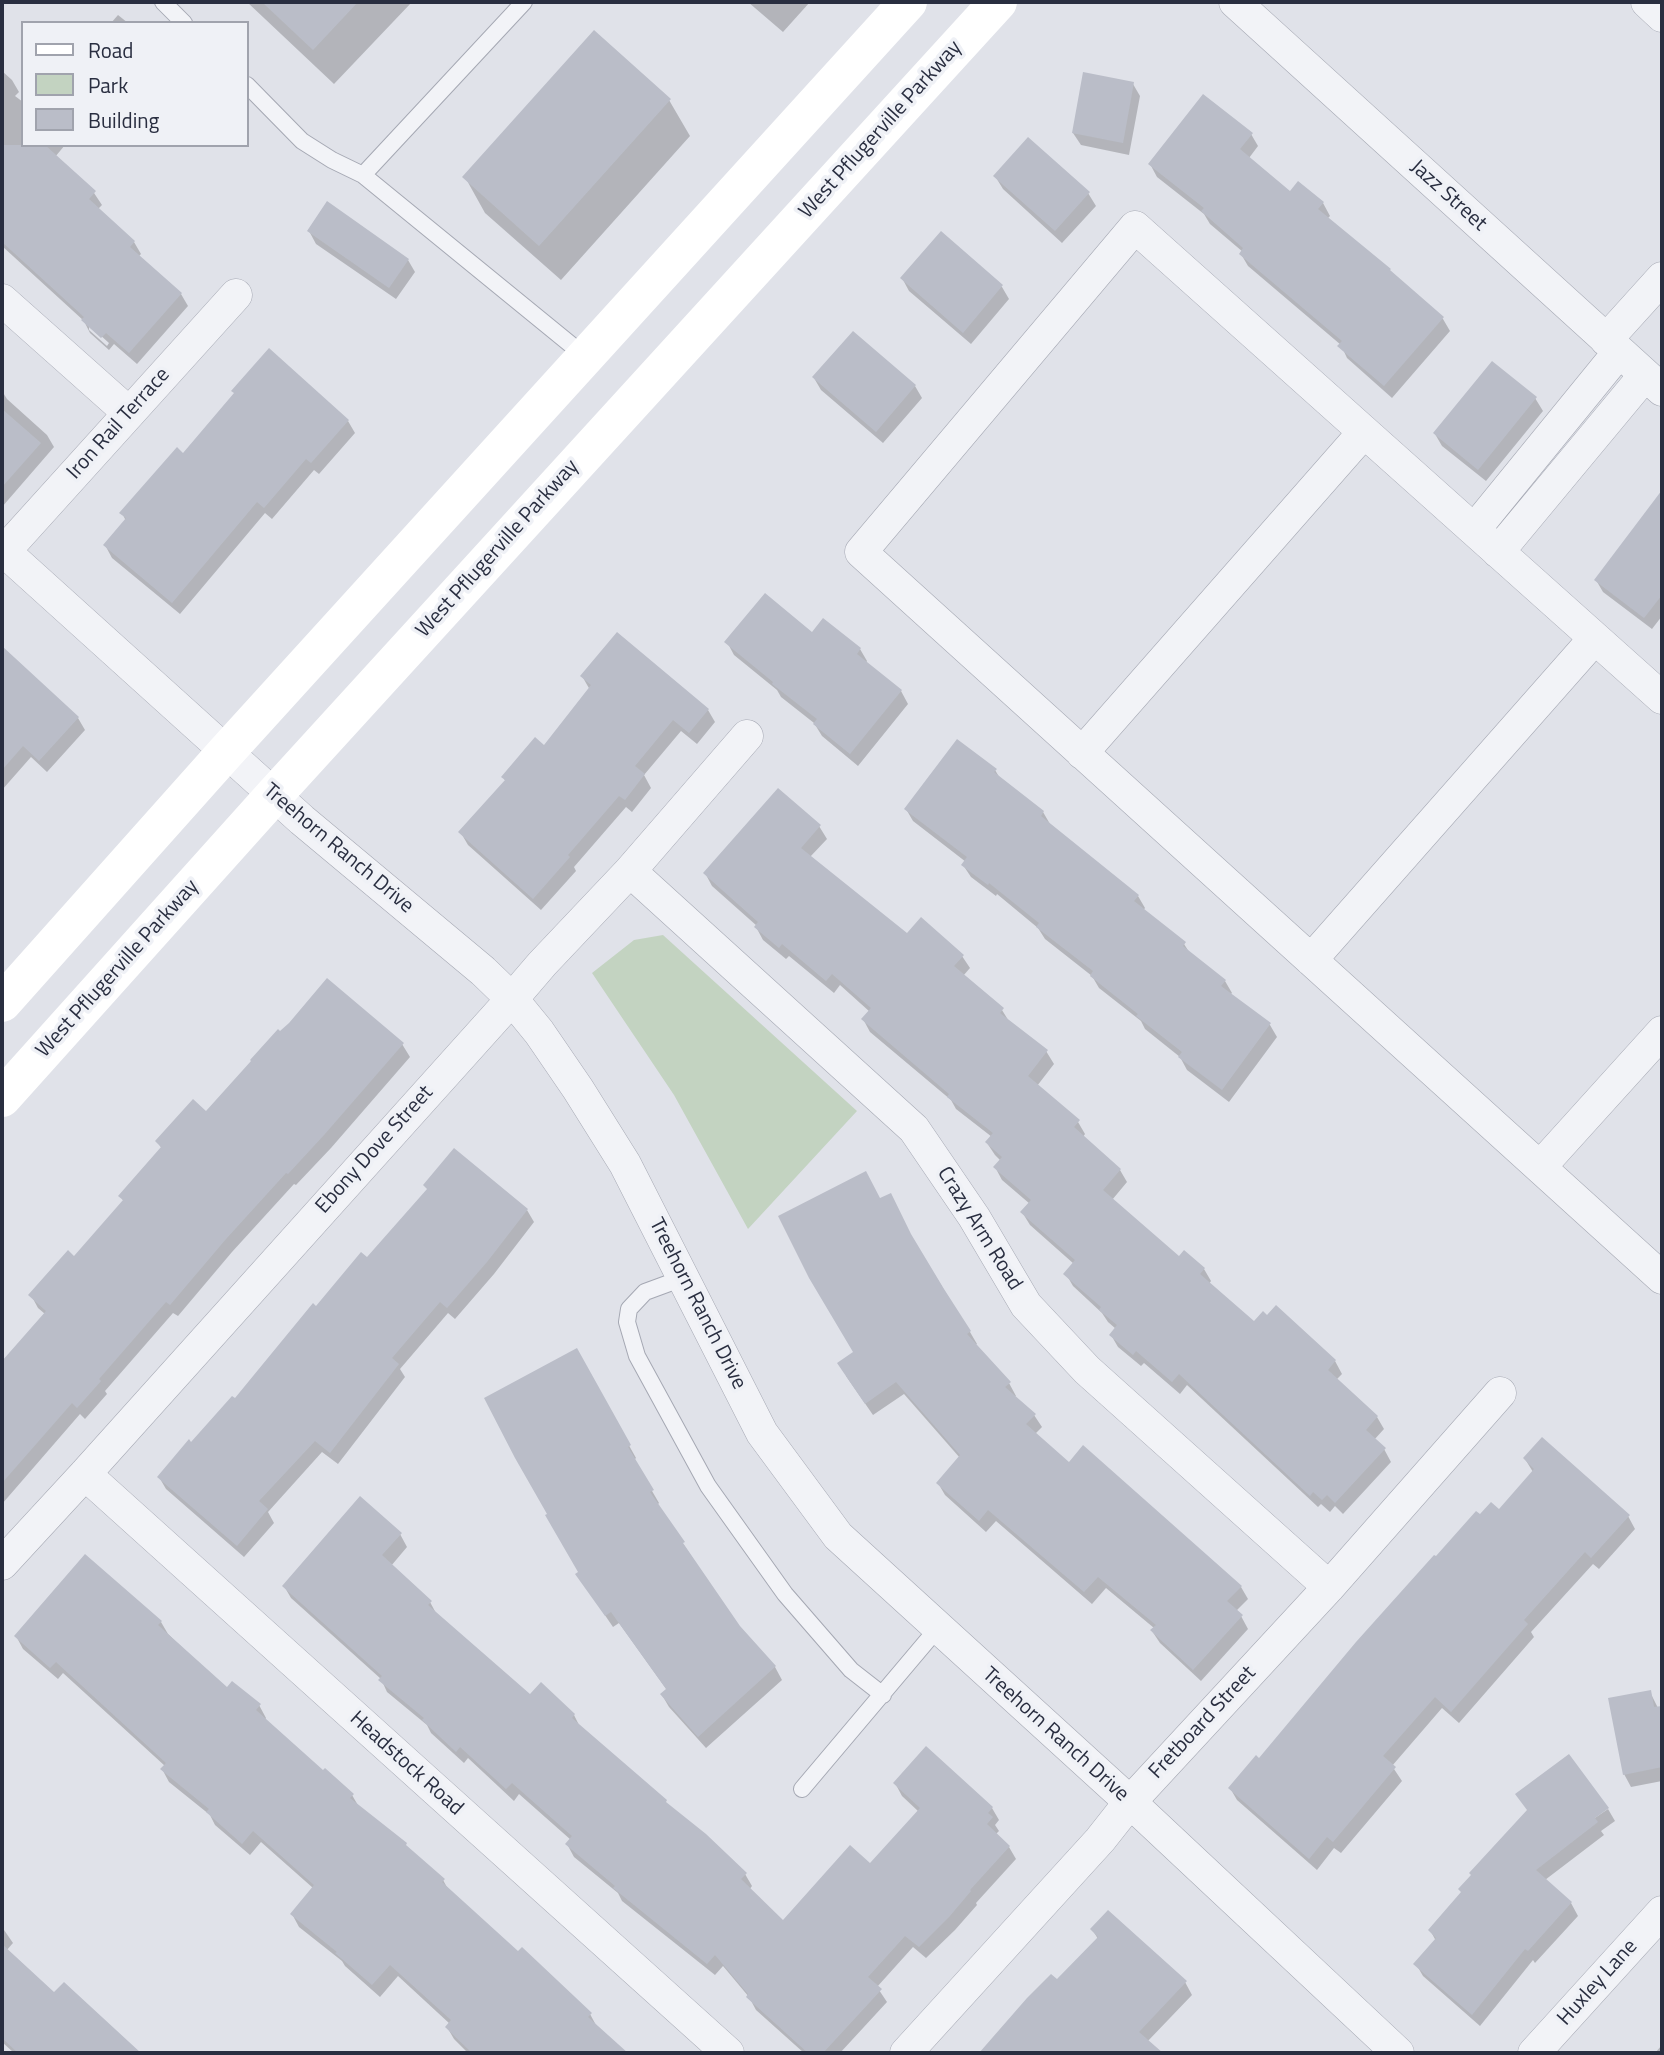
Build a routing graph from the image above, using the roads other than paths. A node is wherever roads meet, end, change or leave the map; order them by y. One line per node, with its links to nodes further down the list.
1 (163, 2): 8 (lane)
2 (524, 2): 10 (lane)
3 (908, 2): 15 (main road)
4 (998, 2): 29 (main road, West Pflugerville Parkway)
5 (1235, 2): 14 (street, Jazz Street)
6 (1647, 2): 7 (street)
7 (1662, 16)
8 (182, 21)
9 (248, 86): 10 (lane)
10 (363, 175): 15 (lane)
11 (1662, 278): 14 (street)
12 (236, 295): 17 (street, Iron Rail Terrace)
13 (2, 300): 17 (street)
14 (1612, 346): 16 (street, Jazz Street); 19 (street)
15 (586, 357): 27 (main road)
16 (1653, 382): 20 (street)
17 (129, 413): 22 (street, Iron Rail Terrace)
18 (1364, 432): 21 (street); 28 (street); 28 (street)
19 (1546, 442): 20 (street); 21 (street)
20 (1571, 464): 23 (street)
21 (1474, 530): 23 (street)
22 (3, 552): 27 (street, Treehorn Ranch Drive)
23 (1498, 552): 24 (street)
24 (1595, 638): 25 (street); 31 (street)
25 (1662, 698)
26 (747, 736): 30 (street, Ebony Dove Street)
27 (226, 752): 29 (street, Treehorn Ranch Drive); 33 (main road)
28 (1082, 753): 31 (street)
29 (274, 795): 32 (street, Treehorn Ranch Drive); 35 (main road, West Pflugerville Parkway)
30 (630, 871): 32 (street, Ebony Dove Street); 42 (street, Crazy Arm Road)
31 (1311, 960): 36 (street)
32 (512, 999): 37 (street, Treehorn Ranch Drive); 40 (street, Ebony Dove Street)
33 (2, 1003)
34 (1662, 1031): 36 (street)
35 (2, 1098)
36 (1540, 1167): 38 (street)
37 (683, 1278): 43 (street, Treehorn Ranch Drive); 44 (lane)
38 (1662, 1278)
39 (1500, 1394): 42 (street, Fretboard Street)
40 (85, 1474): 41 (street, Ebony Dove Street); 48 (street, Headstock Road)
41 (2, 1564)
42 (1329, 1587): 46 (street, Fretboard Street)
43 (937, 1629): 44 (lane); 46 (street, Treehorn Ranch Drive)
44 (883, 1695): 45 (lane)
45 (802, 1789)
46 (1130, 1802): 49 (street, Fretboard Street); 50 (street, Treehorn Ranch Drive)
47 (1662, 1912): 51 (street, Huxley Lane)
48 (728, 2053)
49 (906, 2053)
50 (1398, 2053)
51 (1534, 2053)

